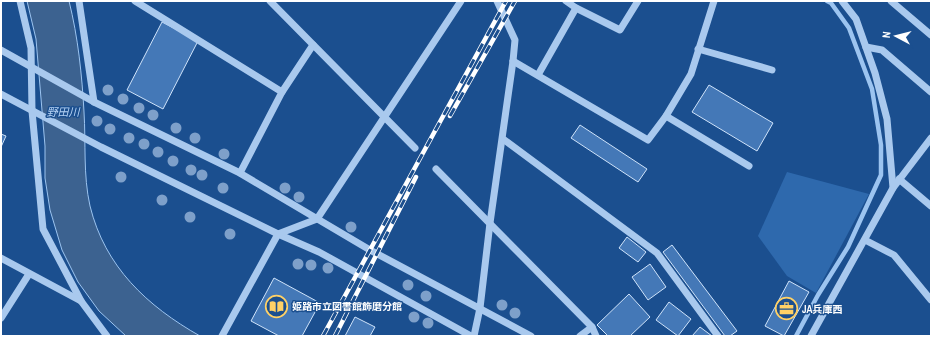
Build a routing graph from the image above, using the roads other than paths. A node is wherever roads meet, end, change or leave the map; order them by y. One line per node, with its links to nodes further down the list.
1 (20, 1): 19 (street)
2 (79, 1): 25 (street)
3 (135, 1): 22 (street)
4 (270, 1): 14 (street)
5 (461, 1): 28 (street)
6 (497, 1): 18 (street)
7 (566, 1): 12 (street)
8 (638, 1): 12 (street)
9 (714, 1): 16 (street)
10 (842, 1): 15 (street)
11 (891, 1): 13 (street)
12 (576, 8): 21 (street)
13 (931, 35)
14 (313, 45): 22 (street); 28 (street)
15 (866, 47): 23 (street); 36 (street)
16 (698, 49): 20 (street); 27 (street)
17 (1, 50): 19 (street)
18 (513, 61): 21 (street); 30 (street)
19 (33, 70): 25 (street); 26 (street)
20 (772, 70)
21 (538, 75): 27 (street)
22 (282, 92): 34 (street)
23 (931, 92)
24 (1, 94): 26 (street)
25 (94, 102): 34 (street)
26 (32, 111): 40 (street); 45 (street)
27 (666, 116): 32 (street)
28 (384, 117): 31 (street); 38 (street)
29 (931, 138): 35 (street)
30 (503, 139): 39 (street); 55 (street)
31 (415, 148)
32 (749, 166)
33 (436, 169): 39 (street)
34 (240, 173): 38 (street)
35 (899, 179): 36 (street); 37 (street)
36 (893, 188): 41 (street)
37 (931, 206)
38 (317, 219): 40 (street); 46 (street)
39 (490, 224): 46 (street); 48 (street)
40 (278, 234): 50 (street); 51 (street)
41 (865, 240): 44 (street); 56 (street)
42 (1, 258): 43 (street)
43 (29, 274): 45 (street); 47 (street)
44 (931, 300)
45 (81, 301): 49 (street)
46 (480, 308): 51 (street); 52 (street)
47 (1, 318)
48 (592, 327): 53 (street); 54 (street)
49 (107, 336)
50 (222, 336)
51 (473, 336)
52 (531, 336)
53 (580, 336)
54 (596, 336)
55 (718, 336)
56 (811, 336)

